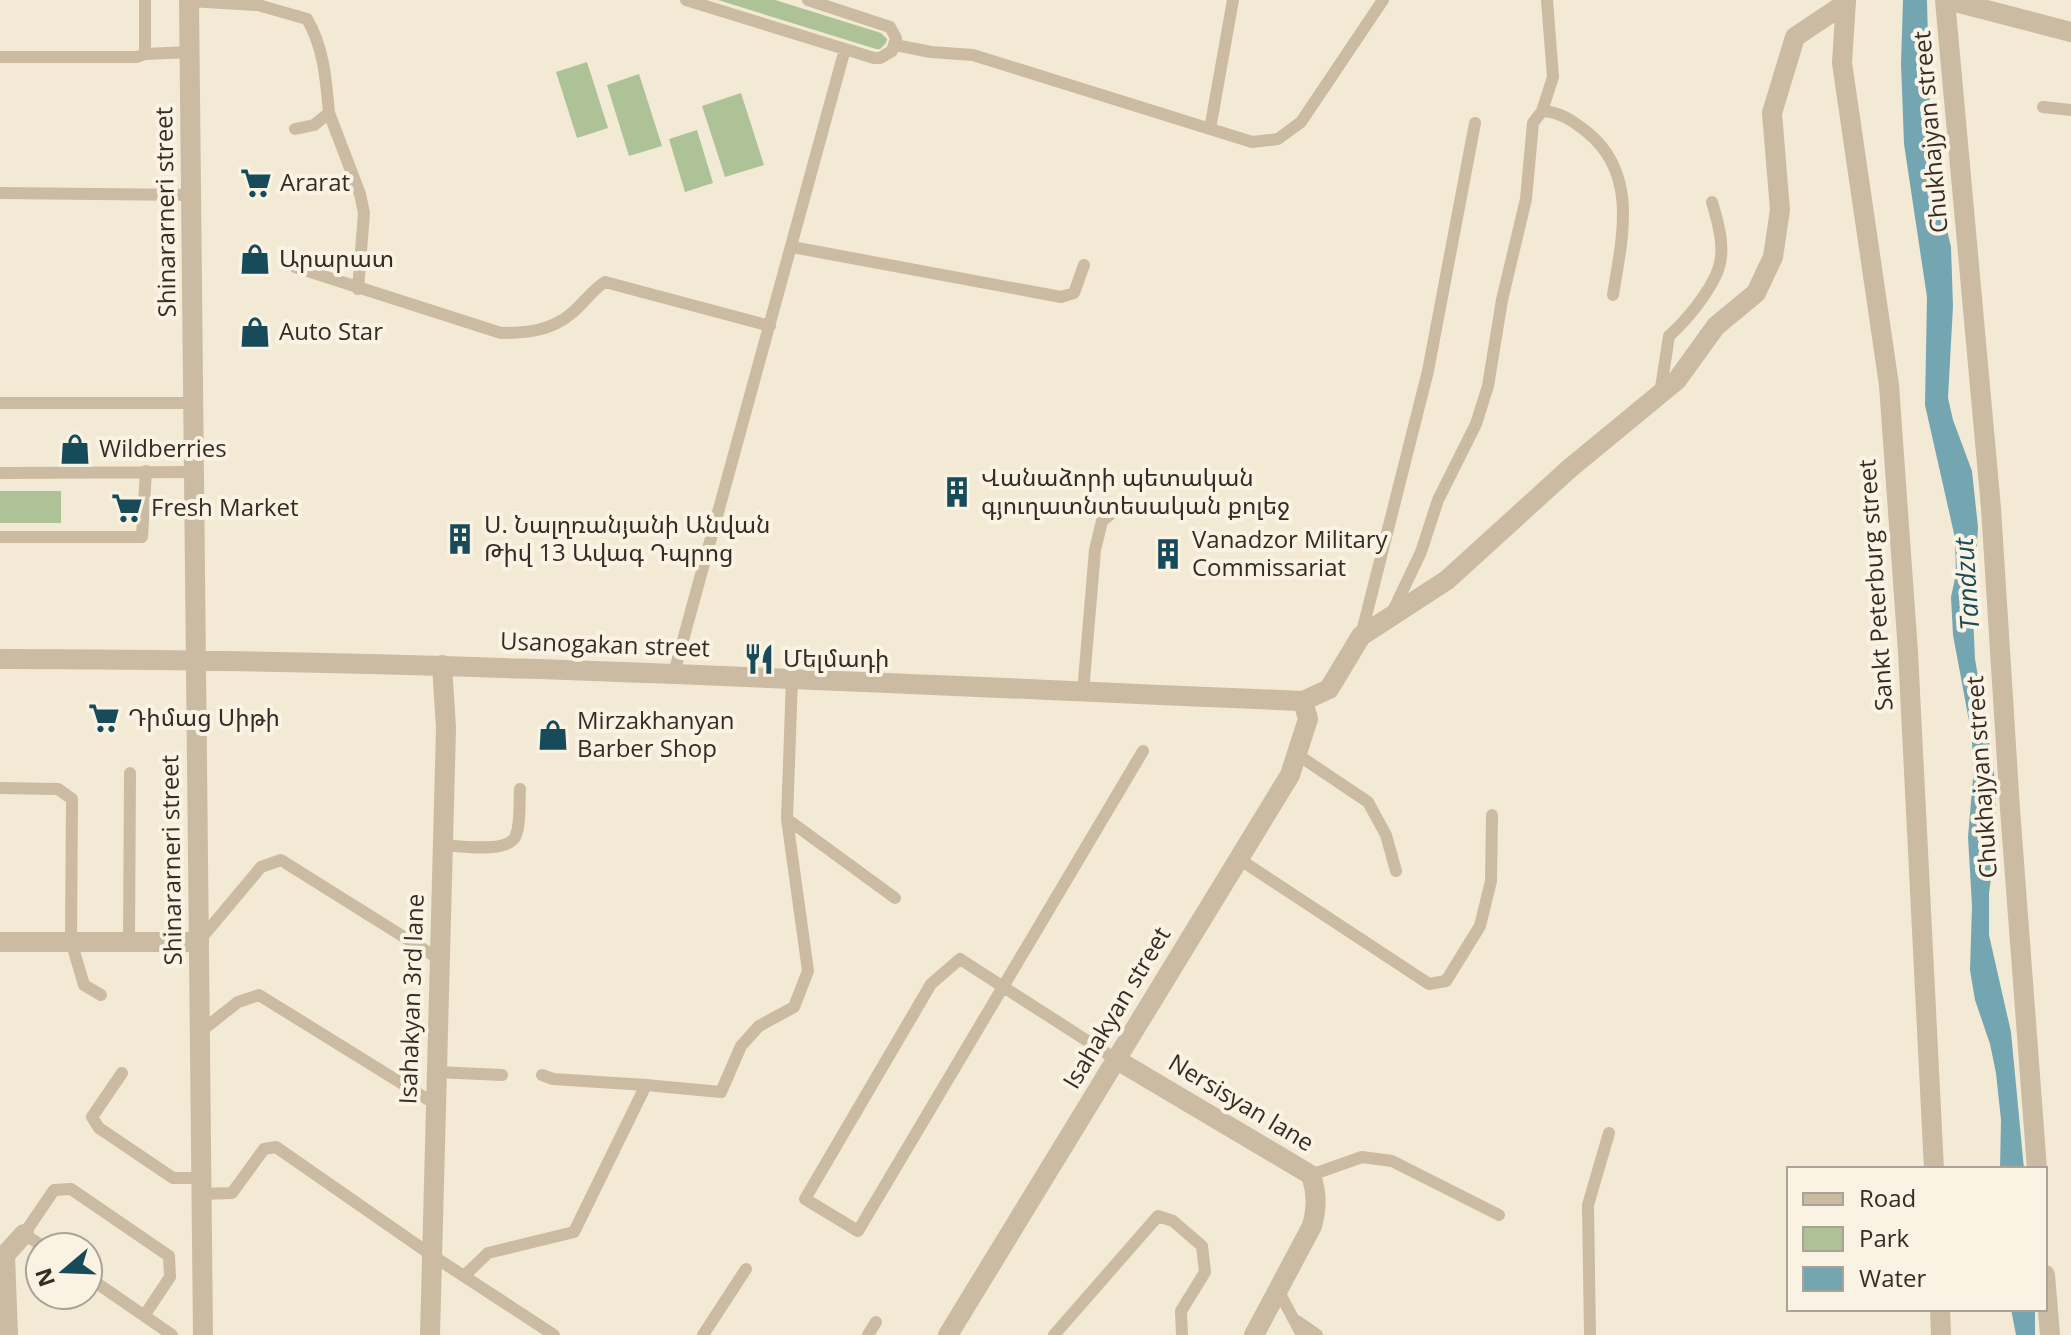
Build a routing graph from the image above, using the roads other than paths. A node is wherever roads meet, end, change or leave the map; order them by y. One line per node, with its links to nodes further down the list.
1 (145, 0): 14 (lane)
2 (686, 0): 12 (lane)
3 (808, 0): 11 (lane)
4 (1233, 0): 22 (lane)
5 (1383, 0): 22 (lane)
6 (1547, 0): 18 (lane)
7 (1946, 0): 10 (street); 77 (street, Chukhajyan street)
8 (189, 1): 13 (street, Shinararneri street); 19 (lane)
9 (1846, 2): 32 (street); 76 (street, Sankt Peterburg street)
10 (2071, 32)
11 (895, 45): 12 (lane); 22 (lane)
12 (845, 49): 26 (lane)
13 (190, 52): 14 (lane); 24 (street, Shinararneri street)
14 (145, 54): 15 (lane)
15 (0, 57)
16 (2043, 107): 17 (lane)
17 (2071, 110)
18 (1542, 111): 30 (lane); 40 (lane)
19 (329, 113): 21 (lane); 29 (lane)
20 (1475, 123): 41 (lane)
21 (295, 129)
22 (1210, 129)
23 (0, 193): 24 (lane)
24 (192, 195): 34 (street, Shinararneri street)
25 (1712, 202): 32 (lane)
26 (792, 247): 27 (lane); 31 (lane)
27 (1084, 265)
28 (295, 267): 29 (lane)
29 (358, 289): 31 (lane)
30 (1613, 295)
31 (770, 326): 45 (lane)
32 (1660, 394): 40 (street)
33 (0, 403): 34 (lane)
34 (194, 403): 36 (street, Shinararneri street)
35 (146, 471): 36 (lane); 37 (lane); 39 (lane)
36 (195, 472): 43 (street, Shinararneri street)
37 (0, 473)
38 (1121, 506): 47 (lane)
39 (0, 537)
40 (1391, 616): 41 (street)
41 (1361, 636): 48 (street)
42 (0, 659): 43 (street, Usanogakan street)
43 (195, 659): 44 (street, Usanogakan street); 63 (street, Shinararneri street)
44 (442, 665): 45 (street, Usanogakan street); 56 (street, Isahakyan 3rd lane)
45 (674, 673): 46 (street, Usanogakan street)
46 (792, 679): 47 (street, Usanogakan street); 55 (lane)
47 (1083, 692): 48 (street, Usanogakan street)
48 (1303, 701): 50 (street, Isahakyan street)
49 (1143, 751): 65 (lane)
50 (1298, 755): 57 (street, Isahakyan street); 58 (lane)
51 (130, 773): 61 (lane)
52 (0, 788): 60 (lane)
53 (520, 789): 56 (lane)
54 (1492, 815): 57 (lane)
55 (787, 819): 59 (lane); 73 (lane)
56 (443, 845): 64 (street, Isahakyan 3rd lane)
57 (1239, 859): 68 (street, Isahakyan street)
58 (1396, 871)
59 (895, 898)
60 (71, 941): 61 (street); 62 (street); 66 (lane)
61 (129, 941): 63 (street)
62 (0, 942)
63 (199, 942): 64 (lane); 67 (street, Shinararneri street)
64 (439, 959): 69 (street, Isahakyan 3rd lane)
65 (1002, 985): 65 (lane); 68 (lane)
66 (101, 995)
67 (200, 1032): 74 (lane); 79 (street, Shinararneri street)
68 (1117, 1060): 78 (street, Nersisyan lane); 100 (street, Isahakyan street)
69 (436, 1072): 71 (lane); 74 (street, Isahakyan 3rd lane)
70 (122, 1073): 79 (lane)
71 (502, 1075)
72 (542, 1075): 73 (lane)
73 (646, 1085): 85 (lane)
74 (435, 1104): 83 (street, Isahakyan 3rd lane)
75 (1609, 1133): 106 (lane)
76 (1934, 1167)
77 (2037, 1167)
78 (1311, 1175): 80 (lane); 87 (street, Nersisyan lane)
79 (201, 1186): 83 (lane); 95 (street, Shinararneri street)
80 (1499, 1215)
81 (26, 1231): 90 (lane)
82 (24, 1234): 93 (street)
83 (430, 1254): 85 (lane); 96 (street, Isahakyan 3rd lane)
84 (746, 1269): 98 (lane)
85 (464, 1276): 97 (lane)
86 (104, 1288): 90 (lane)
87 (1278, 1290): 91 (lane); 103 (street, Nersisyan lane)
88 (2047, 1299): 108 (street)
89 (1940, 1311): 107 (street)
90 (144, 1316): 94 (lane)
91 (1295, 1319): 104 (lane); 105 (lane)
92 (876, 1322): 99 (lane)
93 (8, 1335)
94 (172, 1335)
95 (203, 1335)
96 (430, 1335)
97 (554, 1335)
98 (703, 1335)
99 (868, 1335)
100 (948, 1335)
101 (1054, 1335): 102 (lane)
102 (1182, 1335)
103 (1254, 1335)
104 (1302, 1335)
105 (1317, 1335)
106 (1590, 1335)
107 (1941, 1335)
108 (2050, 1335)

